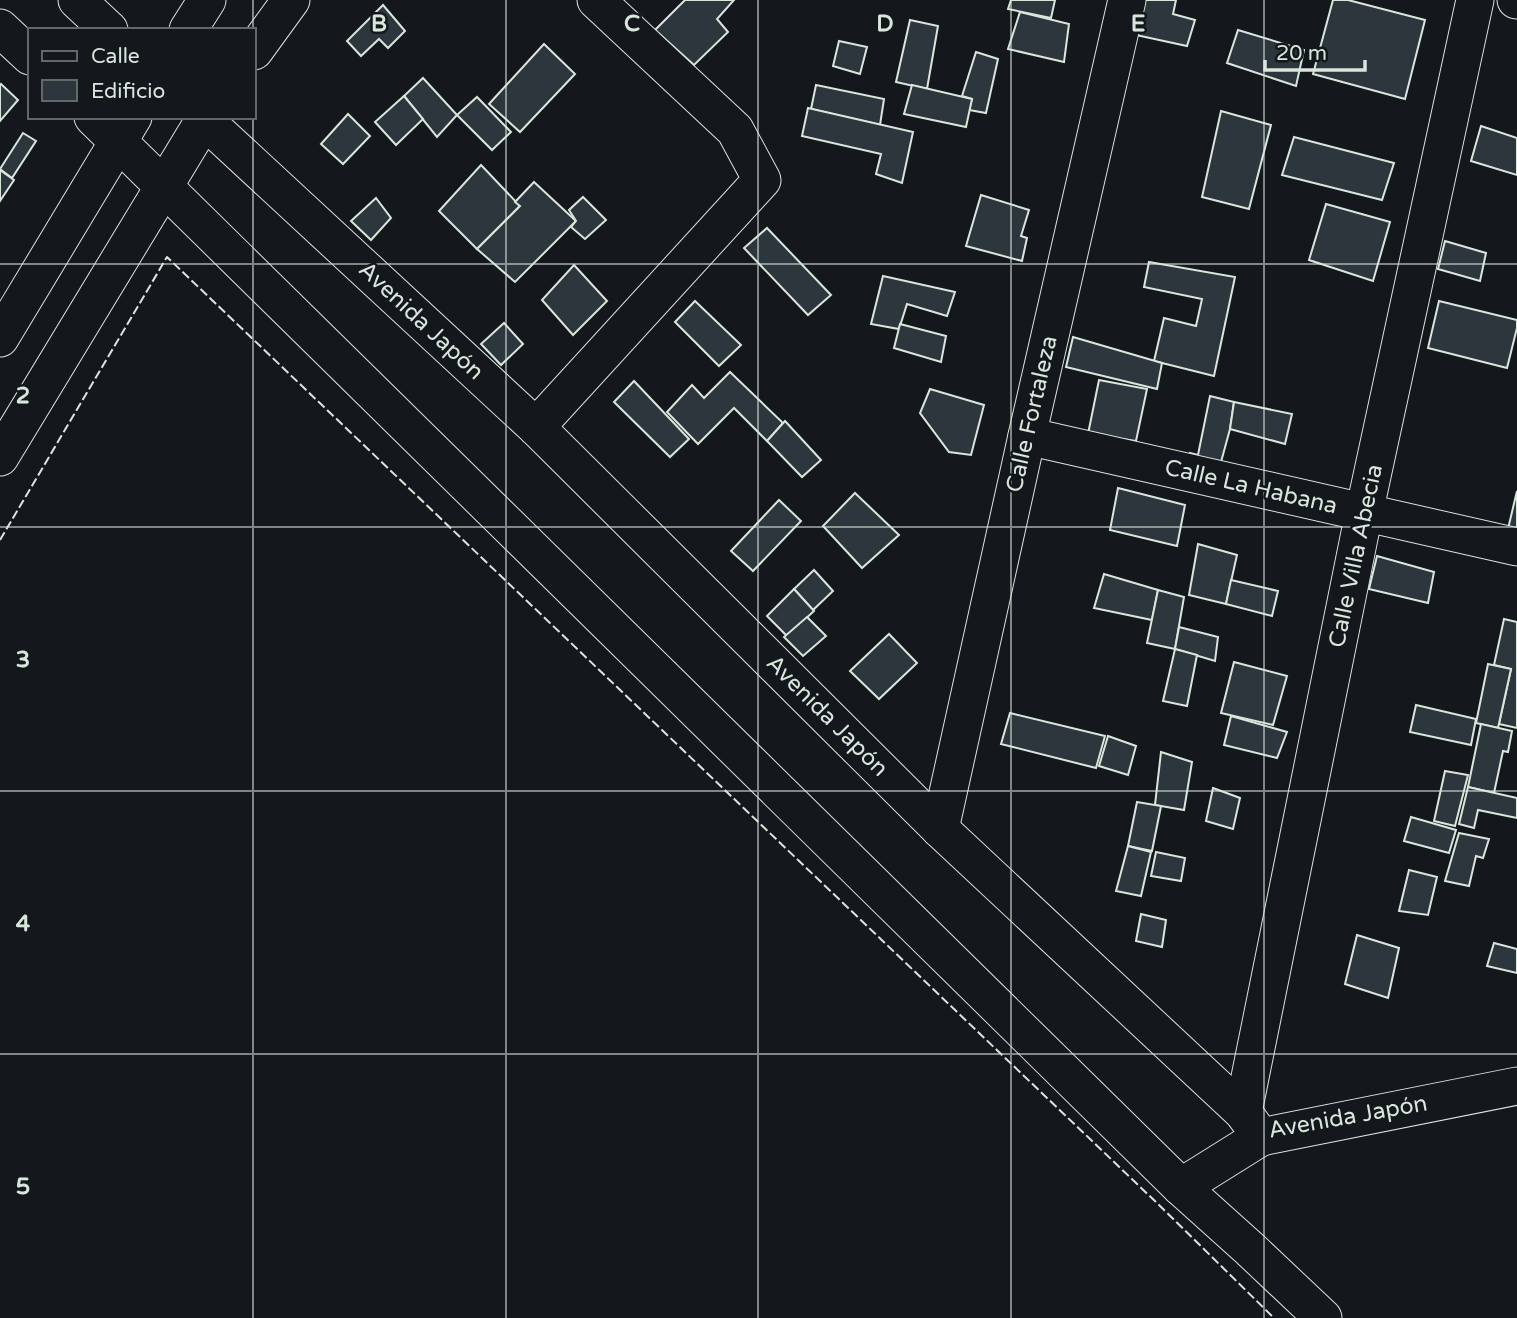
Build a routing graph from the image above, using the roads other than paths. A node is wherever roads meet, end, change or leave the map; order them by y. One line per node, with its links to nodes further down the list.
1 (78, 0): 8 (street)
2 (207, 0): 9 (street)
3 (290, 0): 10 (street)
4 (596, 0): 17 (street)
5 (1127, 0): 18 (street, Calle Fortaleza)
6 (1475, 0): 20 (street, Calle Villa Abecia)
7 (0, 28): 11 (street)
8 (107, 28)
9 (189, 28)
10 (256, 48)
11 (28, 54)
12 (203, 119): 15 (street)
13 (205, 119): 17 (street, Avenida Japón)
14 (115, 125): 15 (street); 16 (street)
15 (163, 187): 19 (street); 25 (street)
16 (1, 334)
17 (536, 427): 22 (street, Avenida Japón)
18 (1027, 436): 20 (street, Calle La Habana); 22 (street, Calle Fortaleza)
19 (0, 457)
20 (1364, 513): 21 (street, Calle La Habana); 24 (street, Calle Villa Abecia)
21 (1517, 547)
22 (940, 828): 24 (street, Avenida Japón)
23 (1517, 1086): 24 (street, Avenida Japón)
24 (1252, 1125): 25 (street)
25 (1181, 1187): 26 (street)
26 (1323, 1318)

